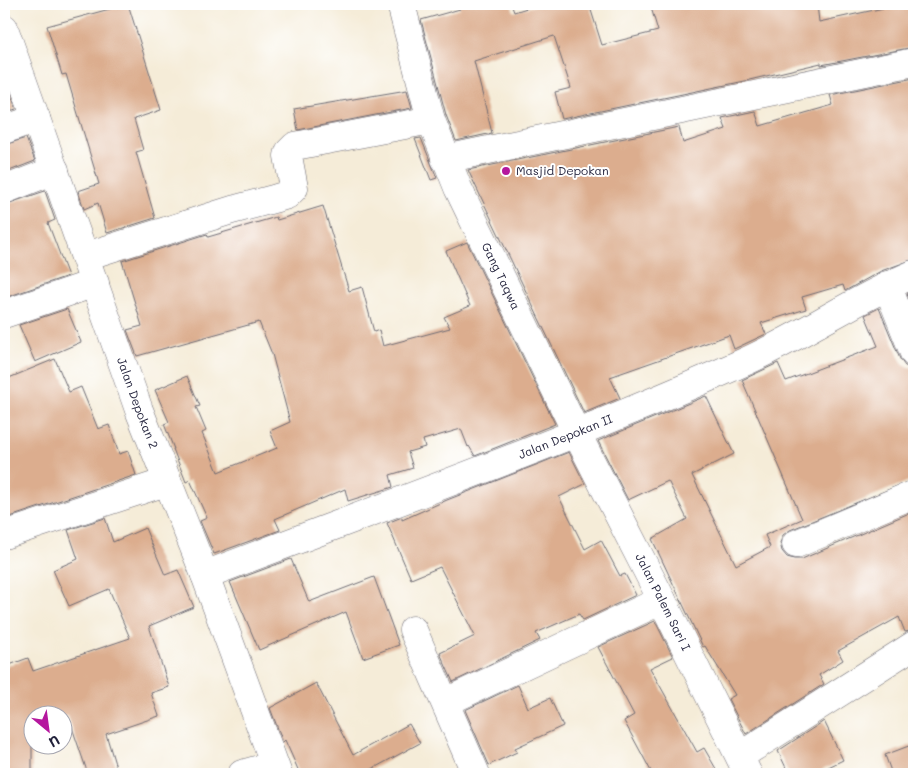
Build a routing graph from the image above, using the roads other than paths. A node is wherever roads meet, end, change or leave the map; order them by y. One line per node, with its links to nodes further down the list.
1 (400, 4): 5 (street, Gang Taqwa)
2 (4, 28): 4 (street, Jalan Depokan 2)
3 (914, 62): 7 (street)
4 (36, 118): 6 (street); 8 (street, Jalan Depokan 2)
5 (431, 120): 7 (street, Gang Taqwa); 10 (street)
6 (4, 130)
7 (445, 159): 16 (street, Gang Taqwa)
8 (55, 170): 9 (street); 10 (street, Jalan Depokan 2)
9 (4, 190)
10 (86, 256): 12 (street, Jalan Depokan 2)
11 (914, 274): 13 (street, Jalan Depokan II)
12 (95, 283): 14 (street); 17 (street, Jalan Depokan 2)
13 (887, 285): 15 (street); 16 (street, Jalan Depokan II)
14 (4, 314)
15 (914, 353)
16 (576, 432): 21 (street, Jalan Depokan II); 22 (street, Jalan Palem Sari I)
17 (166, 482): 19 (street); 21 (street, Jalan Depokan 2)
18 (914, 494): 20 (street)
19 (4, 535)
20 (796, 544)
21 (205, 575): 27 (street, Jalan Depokan 2)
22 (662, 600): 25 (street); 26 (street, Jalan Palem Sari I)
23 (413, 630): 25 (street)
24 (914, 645): 26 (street)
25 (446, 702): 29 (street)
26 (744, 765)
27 (276, 769): 28 (street)
28 (242, 774)
29 (476, 774)

